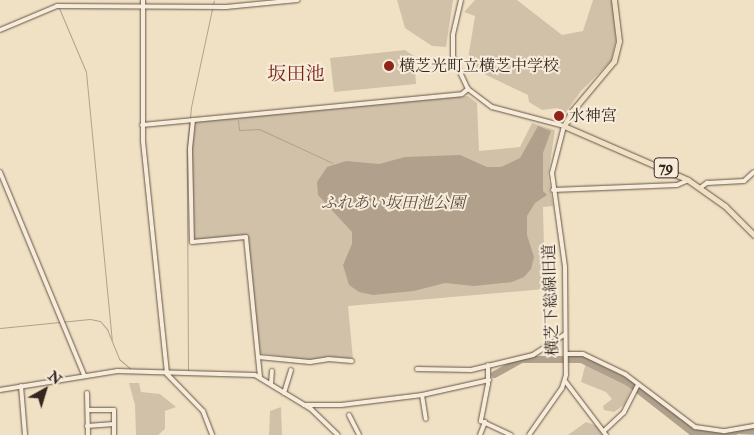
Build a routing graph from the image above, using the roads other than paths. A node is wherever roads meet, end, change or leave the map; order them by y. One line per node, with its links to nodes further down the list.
1 (142, 0): 5 (street)
2 (298, 0): 5 (street)
3 (461, 0): 7 (street)
4 (614, 0): 10 (main road)
5 (142, 6): 6 (street); 9 (street)
6 (0, 30)
7 (468, 89): 8 (street); 10 (street)
8 (193, 120): 9 (street); 19 (street)
9 (142, 124): 25 (street)
10 (564, 126): 13 (main road, 79); 15 (street, 横芝下総線旧道)
11 (0, 172): 26 (street)
12 (754, 172): 14 (street)
13 (688, 180): 14 (main road, 79); 15 (street)
14 (700, 188): 16 (main road, 79)
15 (554, 190): 17 (street, 横芝下総線旧道)
16 (754, 235)
17 (565, 334): 18 (street, 横芝下総線旧道); 21 (street)
18 (566, 354): 29 (street, 横芝下総線旧道); 32 (street)
19 (258, 357): 20 (street); 27 (street)
20 (352, 361)
21 (488, 365): 22 (street); 28 (street)
22 (417, 369)
23 (291, 370): 35 (street)
24 (272, 371): 30 (street)
25 (167, 374): 26 (street); 27 (street); 50 (street)
26 (84, 375): 31 (street)
27 (260, 377): 30 (street)
28 (488, 380): 36 (street); 41 (street)
29 (565, 381): 45 (street); 55 (street)
30 (271, 384): 35 (street)
31 (22, 386): 33 (street); 47 (street)
32 (637, 386): 45 (street); 46 (street)
33 (0, 390)
34 (87, 393): 38 (street)
35 (284, 393): 37 (street)
36 (422, 394): 37 (street); 40 (street)
37 (304, 405): 51 (street)
38 (88, 410): 42 (street); 43 (street)
39 (349, 415): 52 (street)
40 (426, 419)
41 (485, 422): 53 (street); 54 (street)
42 (114, 424): 43 (street); 49 (street)
43 (87, 426): 48 (street)
44 (754, 426): 46 (street)
45 (605, 430): 56 (street)
46 (707, 432)
47 (25, 435)
48 (88, 435)
49 (114, 435)
50 (212, 435)
51 (338, 435)
52 (359, 435)
53 (480, 435)
54 (511, 435)
55 (528, 435)
56 (606, 435)

